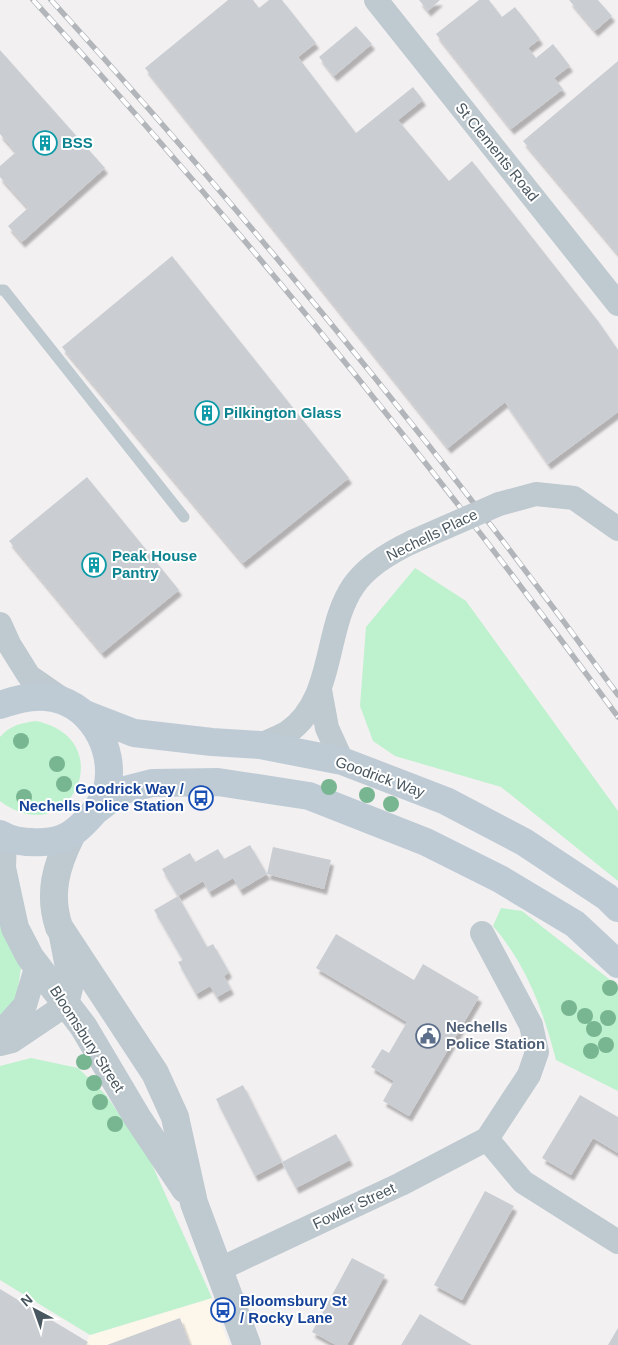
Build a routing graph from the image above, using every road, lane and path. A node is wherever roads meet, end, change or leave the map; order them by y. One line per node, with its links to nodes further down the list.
1 (376, 0): 3 (street, St Clements Road)
2 (0, 290): 4 (lane)
3 (618, 304)
4 (184, 517)
5 (618, 529): 7 (street, Nechells Place, bridge)
6 (0, 624): 9 (street)
7 (320, 690): 10 (street, Nechells Place); 11 (street, Nechells Place)
8 (0, 705): 9 (main road, Goodrick Way)
9 (76, 709): 10 (main road, Goodrick Way); 12 (main road)
10 (260, 746): 11 (main road, Goodrick Way)
11 (342, 761): 15 (main road, Goodrick Way)
12 (98, 809): 14 (main road); 18 (main road)
13 (1, 835): 14 (main road); 19 (street, Bloomsbury Street)
14 (71, 836): 16 (street, Bloomsbury Street)
15 (618, 908)
16 (59, 927): 20 (street); 24 (street, Bloomsbury Street)
17 (482, 933): 23 (street, Fowler Street)
18 (618, 964)
19 (36, 965): 20 (street, Bloomsbury Street); 21 (street)
20 (67, 1004): 22 (street); 24 (street, Bloomsbury Street)
21 (0, 1033)
22 (0, 1044)
23 (487, 1139): 25 (street); 26 (street, Fowler Street)
24 (194, 1203): 26 (street, Bloomsbury Street)
25 (618, 1242)
26 (220, 1269): 27 (street, Bloomsbury Street)
27 (247, 1345)

